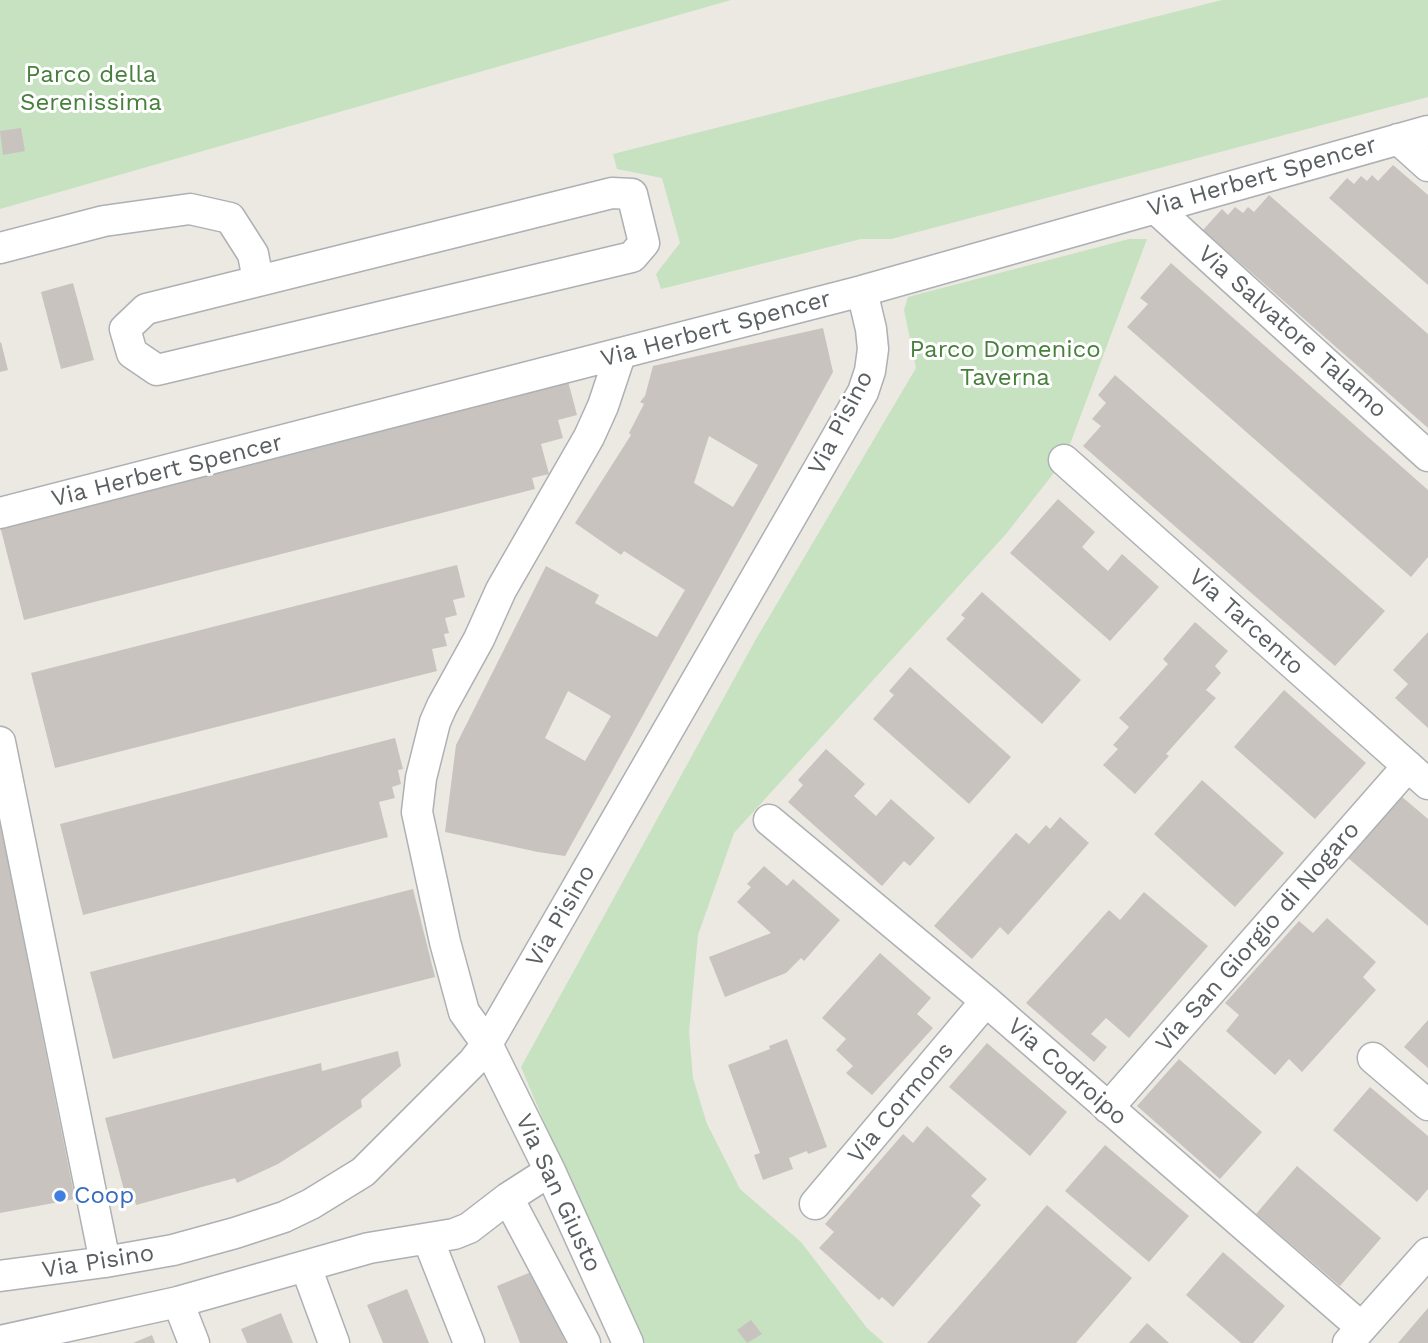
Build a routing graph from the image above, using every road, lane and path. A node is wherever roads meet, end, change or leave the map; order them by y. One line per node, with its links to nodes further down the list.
1 (1428, 131): 2 (street, Via Herbert Spencer)
2 (1398, 139): 3 (street); 4 (street, Via Herbert Spencer)
3 (1428, 166)
4 (1155, 208): 7 (street, Via Herbert Spencer); 9 (street, Via Salvatore Talamo)
5 (0, 248): 6 (street)
6 (258, 280): 6 (street)
7 (862, 291): 8 (street, Via Herbert Spencer); 16 (street, Via Pisino)
8 (620, 355): 11 (street, Via Herbert Spencer); 16 (street, Via San Giusto)
9 (1428, 456)
10 (1064, 460): 13 (street, Via Tarcento)
11 (0, 513)
12 (0, 741): 25 (street)
13 (1418, 775): 19 (street, Via San Giorgio di Nogaro)
14 (769, 820): 15 (street, Via Codroipo)
15 (986, 1002): 19 (street, Via Codroipo); 22 (street, Via Cormons)
16 (487, 1044): 20 (street, Via San Giusto); 25 (street, Via Pisino)
17 (1373, 1058): 18 (street)
18 (1428, 1105)
19 (1108, 1108): 29 (street, Via Codroipo)
20 (550, 1171): 21 (street); 36 (street, Via San Giusto)
21 (508, 1198): 23 (street); 35 (street)
22 (815, 1204)
23 (428, 1239): 26 (street); 34 (street)
24 (1428, 1253): 29 (street)
25 (105, 1262): 27 (street, Via Pisino)
26 (306, 1267): 28 (street); 33 (street)
27 (0, 1276)
28 (178, 1302): 30 (street); 32 (street)
29 (1354, 1335)
30 (57, 1336): 31 (street)
31 (0, 1341)
32 (194, 1343)
33 (334, 1343)
34 (469, 1343)
35 (585, 1343)
36 (628, 1343)

